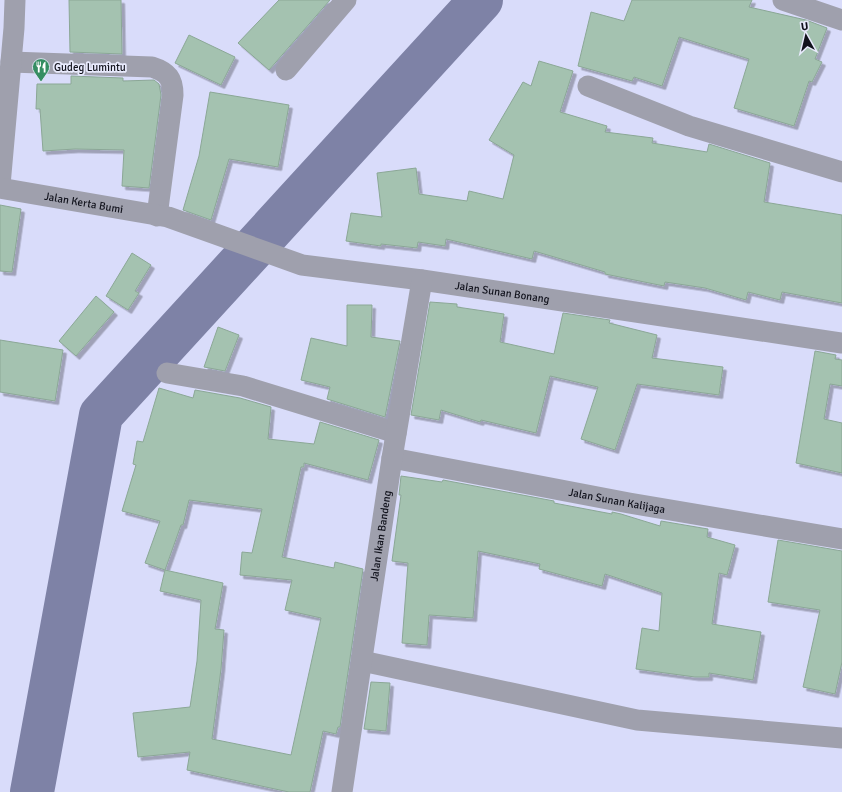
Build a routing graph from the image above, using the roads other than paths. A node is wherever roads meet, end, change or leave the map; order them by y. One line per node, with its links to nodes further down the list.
1 (15, 0): 6 (street)
2 (30, 0): 6 (street)
3 (346, 0): 8 (street)
4 (783, 0): 5 (street)
5 (842, 20)
6 (14, 28): 7 (street)
7 (11, 62): 11 (street); 12 (street)
8 (286, 70)
9 (588, 86): 10 (street)
10 (842, 172)
11 (0, 187): 12 (street, Jalan Kerta Bumi)
12 (163, 216): 13 (street, Jalan Sunan Bonang)
13 (422, 280): 14 (street, Jalan Sunan Bonang); 16 (street, Jalan Ikan Bandeng)
14 (842, 344)
15 (166, 373): 16 (street)
16 (396, 433): 17 (street, Jalan Ikan Bandeng)
17 (392, 458): 18 (street, Jalan Sunan Kalijaga); 19 (street, Jalan Ikan Bandeng)
18 (842, 539)
19 (362, 661): 20 (street); 21 (street, Jalan Ikan Bandeng)
20 (842, 738)
21 (342, 792)

